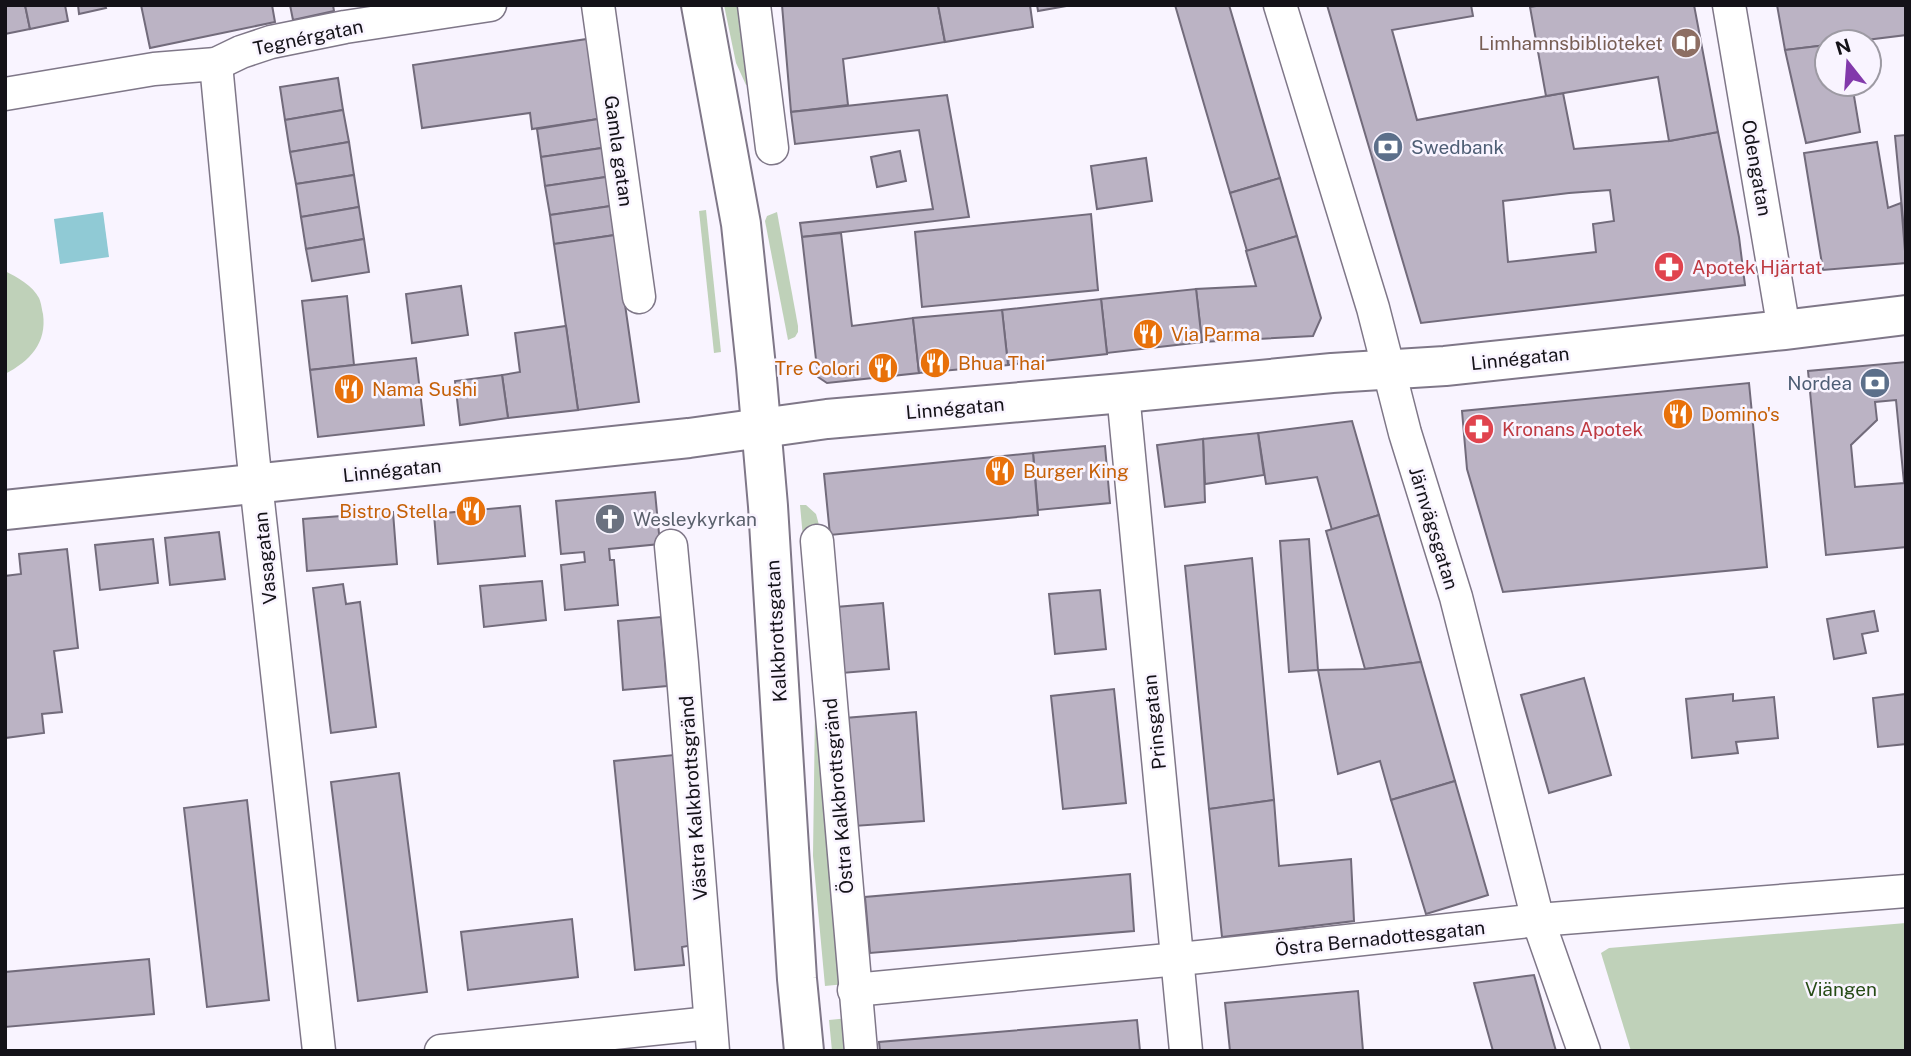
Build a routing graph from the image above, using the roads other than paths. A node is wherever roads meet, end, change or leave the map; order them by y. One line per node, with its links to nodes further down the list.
1 (489, 5): 7 (street, Tegnérgatan)
2 (598, 5): 10 (street, Gamla gatan)
3 (701, 5): 15 (street, Kalkbrottsgatan)
4 (754, 5): 9 (street)
5 (1280, 5): 13 (street, Järnvägsgatan)
6 (1729, 5): 12 (street, Odengatan)
7 (216, 64): 8 (street, Tegnérgatan); 16 (street, Vasagatan)
8 (5, 94)
9 (772, 148)
10 (639, 297)
11 (1906, 315): 12 (street, Linnégatan)
12 (1784, 330): 13 (street, Linnégatan)
13 (1389, 369): 14 (street, Linnégatan); 21 (street, Järnvägsgatan)
14 (1123, 393): 15 (street, Linnégatan); 22 (street, Prinsgatan)
15 (762, 428): 16 (street, Linnégatan); 27 (street, Kalkbrottsgatan)
16 (257, 484): 17 (street, Linnégatan); 25 (street, Vasagatan)
17 (5, 510)
18 (817, 541): 23 (street, Östra Kalkbrottsgränd)
19 (671, 546): 24 (street, Västra Kalkbrottsgränd)
20 (1906, 891): 21 (street, Östra Bernadottesgatan)
21 (1538, 920): 22 (street, Östra Bernadottesgatan); 30 (street, Järnvägsgatan)
22 (1177, 959): 23 (street, Östra Bernadottesgatan); 29 (street, Prinsgatan)
23 (854, 990): 28 (street, Östra Kalkbrottsgränd)
24 (712, 1037): 26 (street)
25 (319, 1051)
26 (440, 1051)
27 (804, 1051)
28 (861, 1051)
29 (1186, 1051)
30 (1584, 1051)

